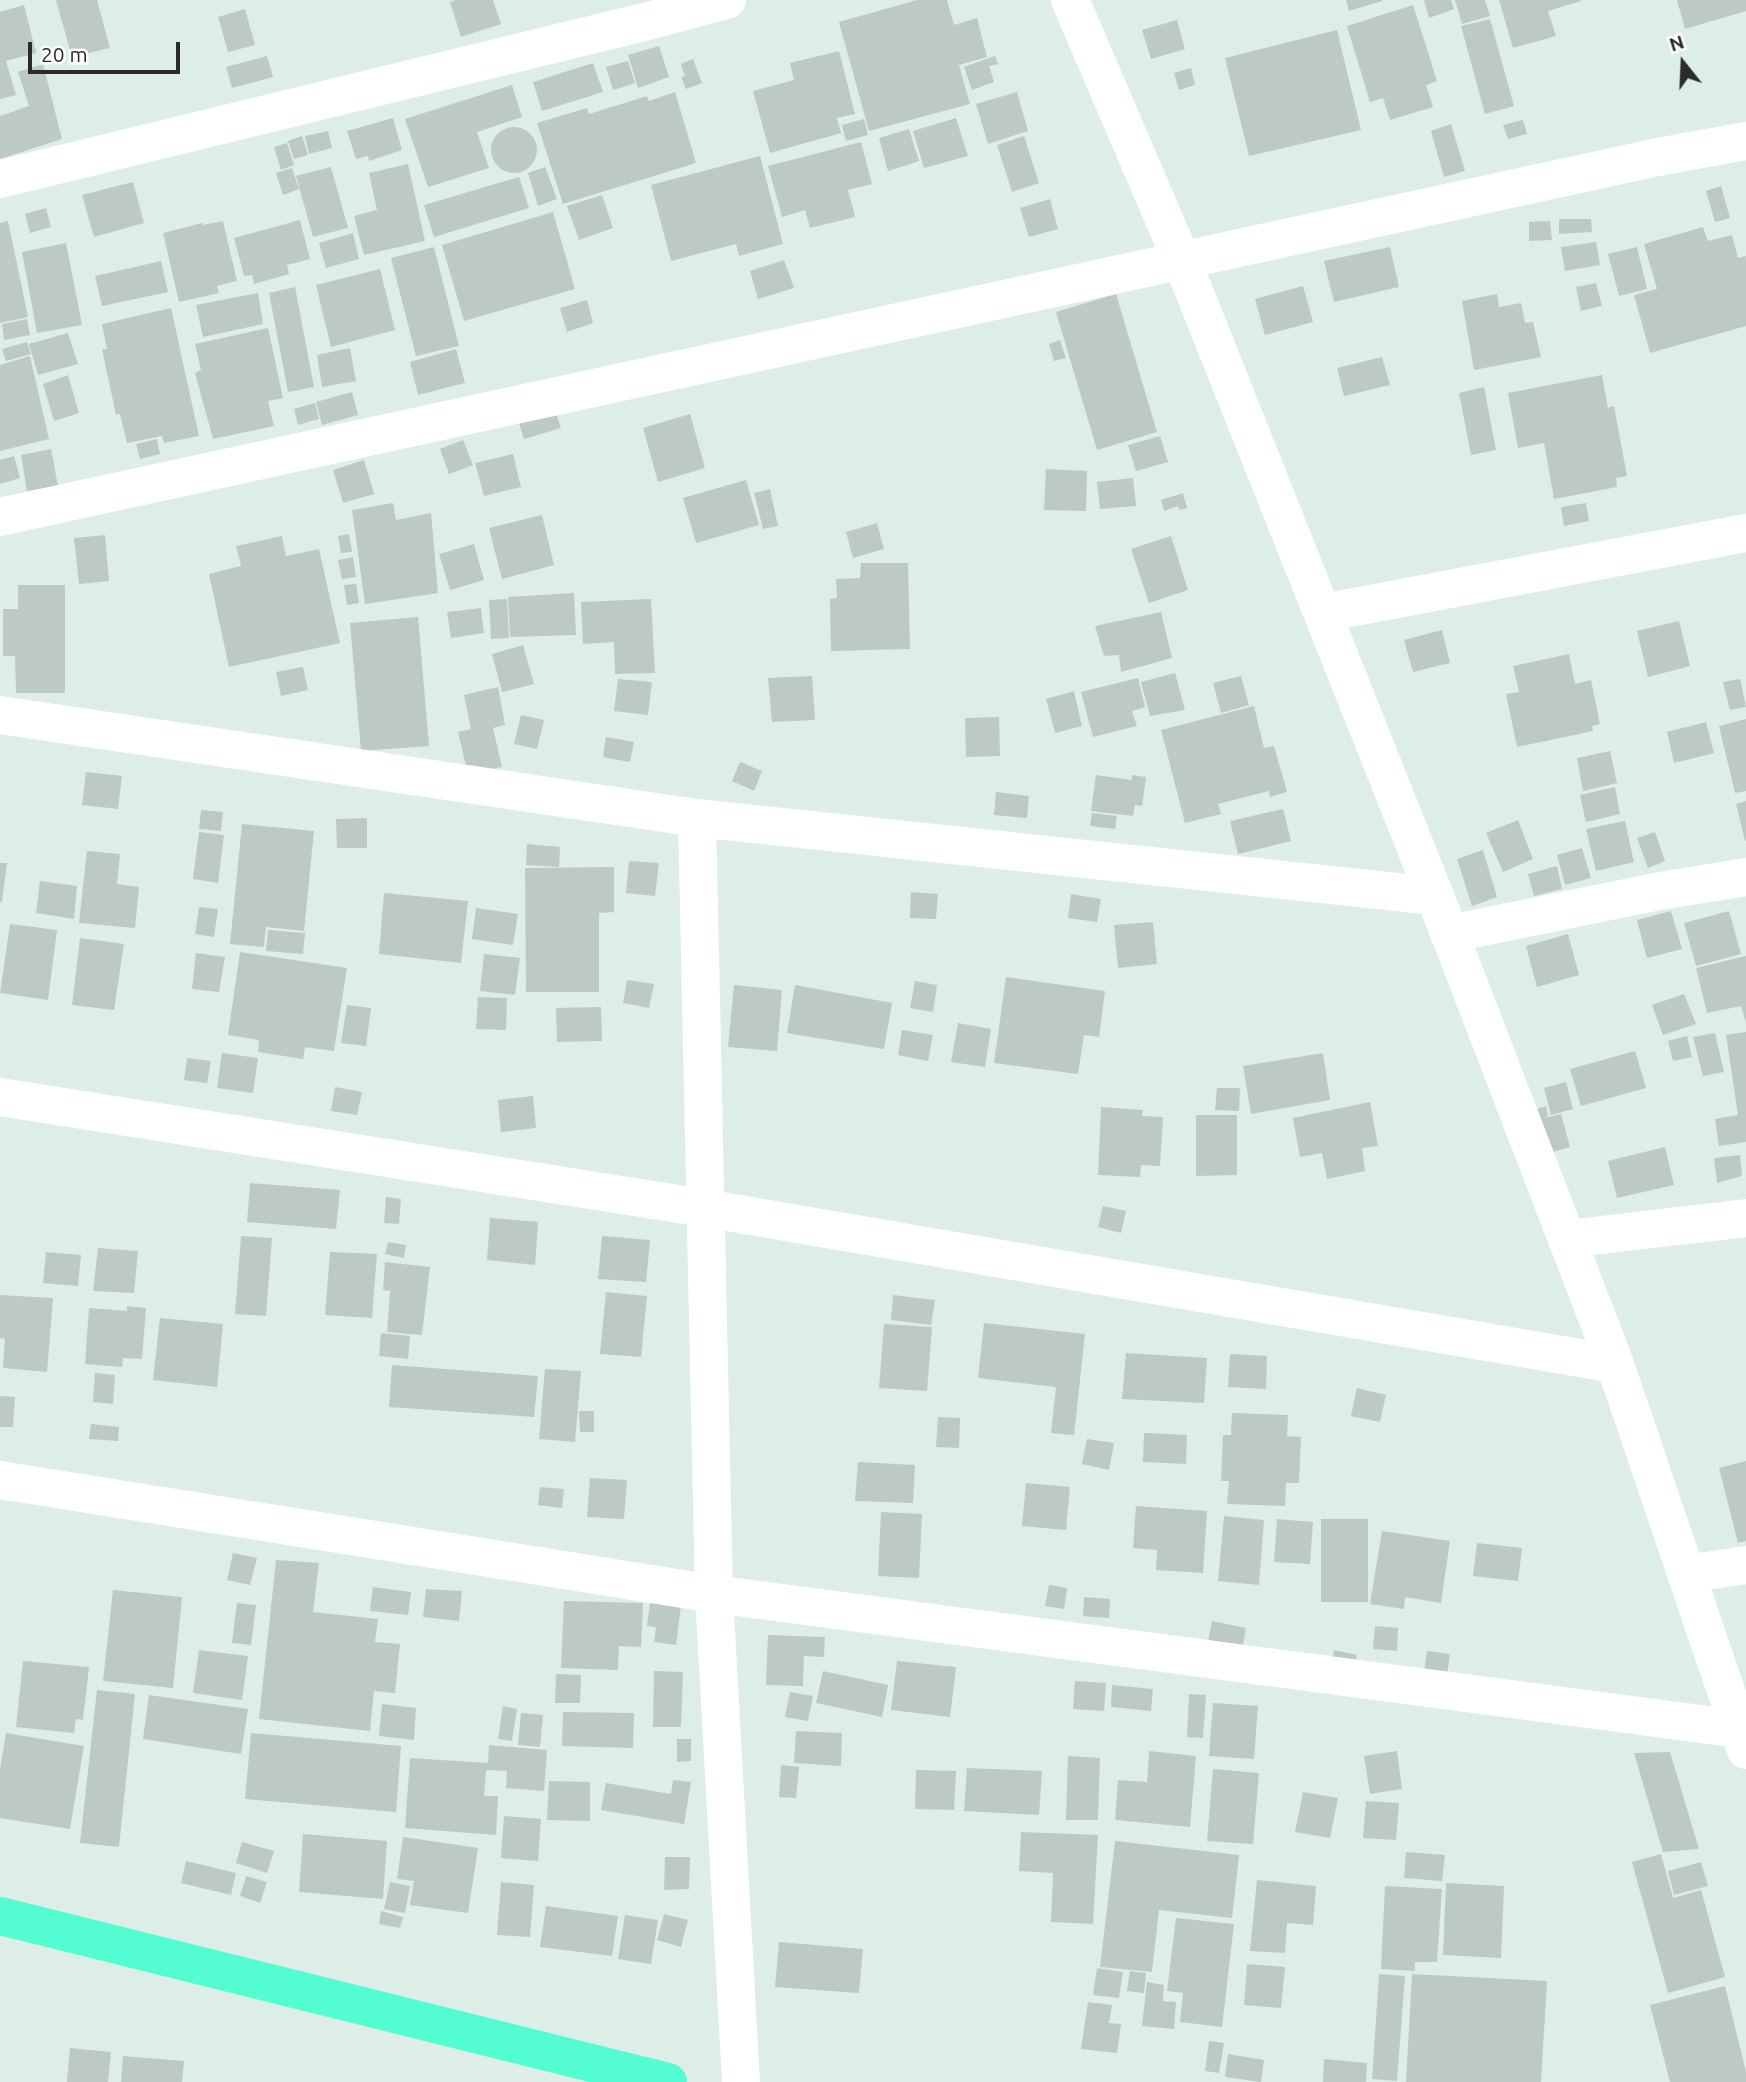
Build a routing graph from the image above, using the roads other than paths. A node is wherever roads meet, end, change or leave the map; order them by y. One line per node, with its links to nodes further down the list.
1 (727, 0): 4 (street)
2 (1070, 0): 5 (street)
3 (1746, 141): 5 (street)
4 (0, 178)
5 (1182, 261): 6 (street); 8 (street)
6 (0, 517)
7 (1746, 533): 8 (street)
8 (1323, 613): 12 (street)
9 (0, 715): 10 (street)
10 (697, 818): 12 (street); 15 (street)
11 (1746, 877): 13 (street)
12 (1435, 896): 13 (street)
13 (1449, 934): 17 (street)
14 (0, 1097): 15 (street)
15 (704, 1208): 18 (street); 22 (street)
16 (1746, 1218): 17 (street)
17 (1567, 1239): 18 (street)
18 (1615, 1364): 21 (street)
19 (0, 1480): 22 (street)
20 (1746, 1565): 21 (street)
21 (1686, 1574): 23 (street)
22 (714, 1594): 23 (street); 26 (street)
23 (1743, 1739)
24 (0, 1916): 25 (main road)
25 (667, 2082)
26 (741, 2082)

